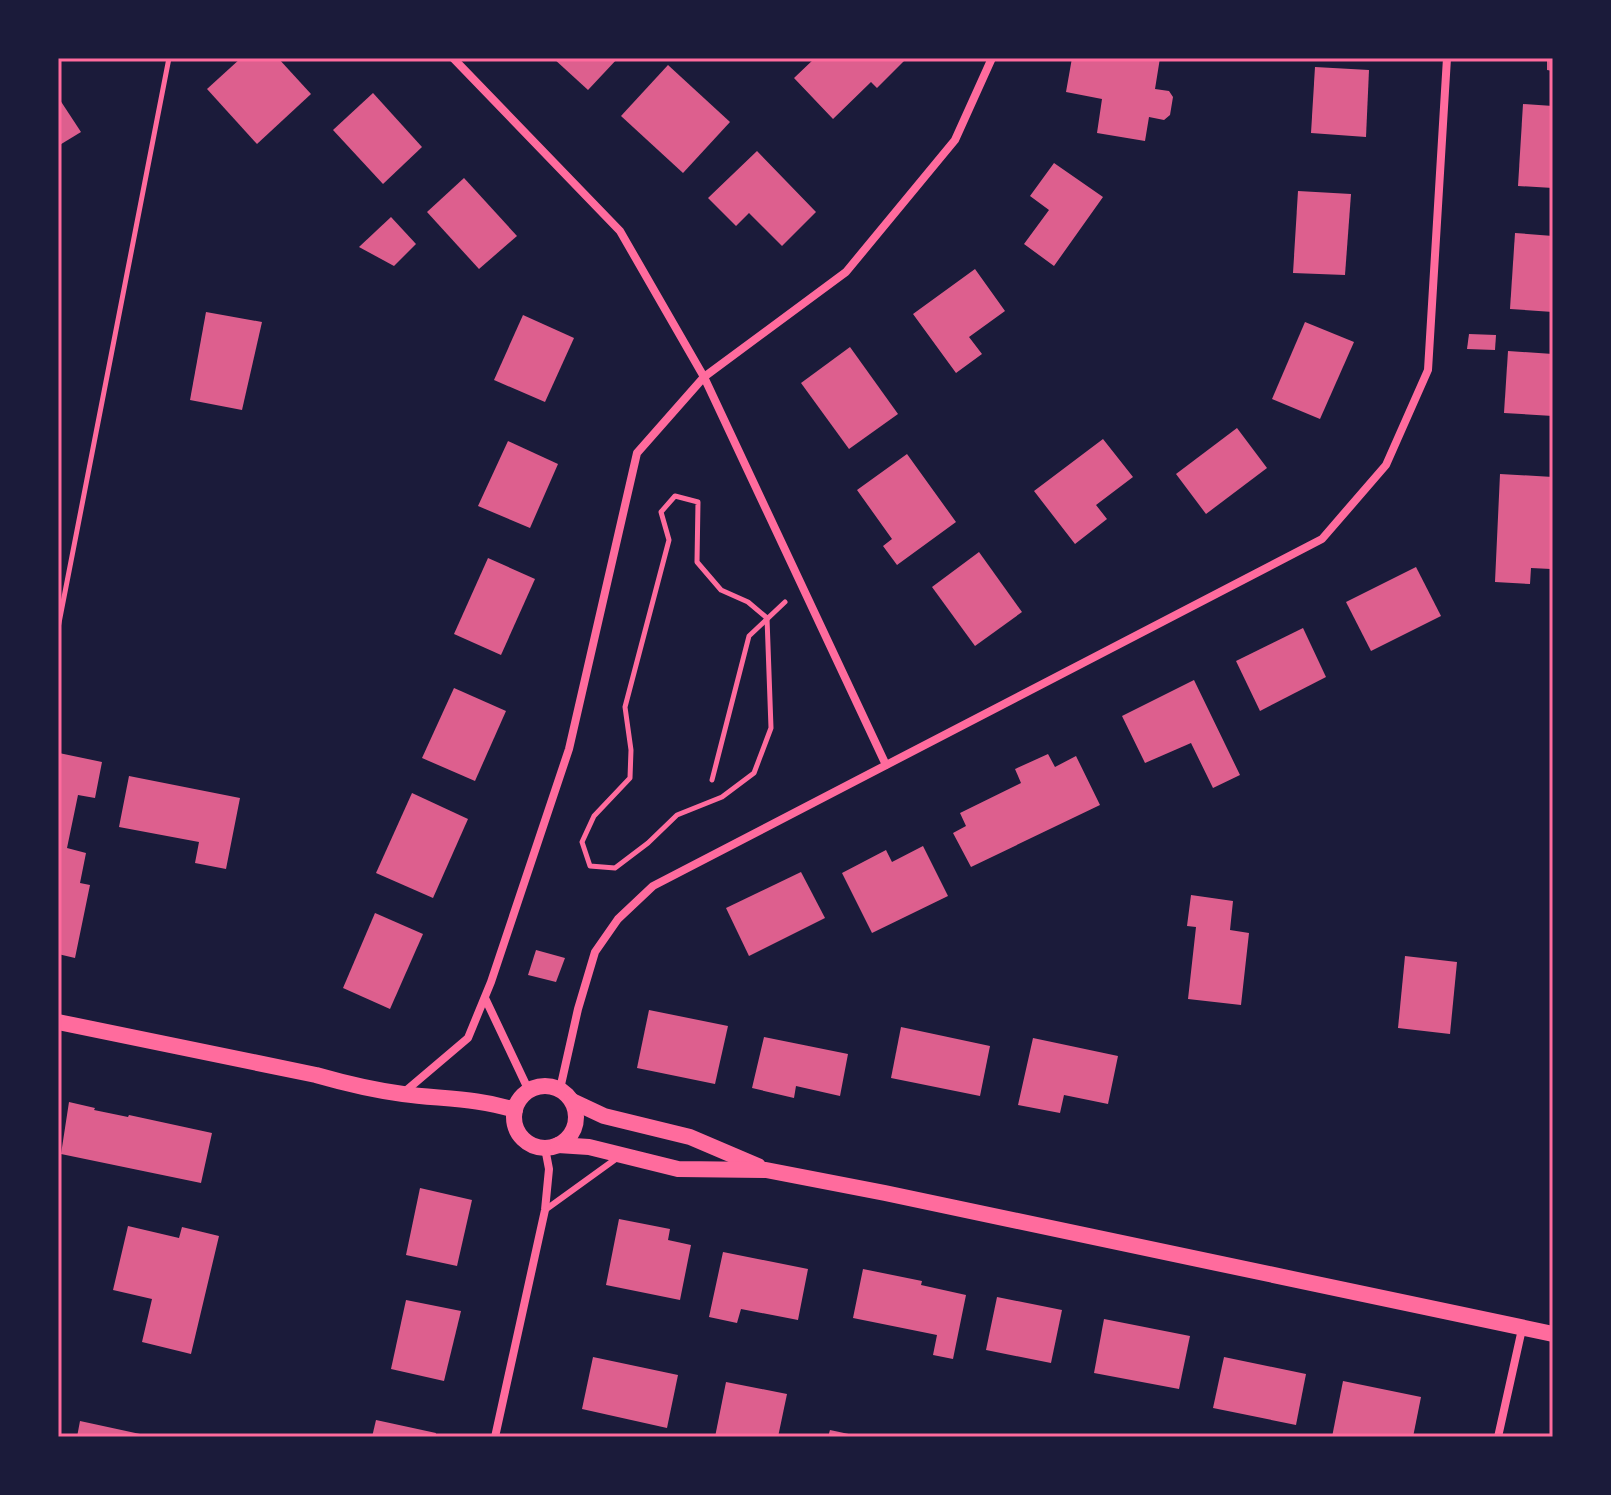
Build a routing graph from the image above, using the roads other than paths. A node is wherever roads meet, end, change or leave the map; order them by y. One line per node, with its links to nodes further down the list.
1 (453, 58): 4 (street)
2 (992, 58): 4 (street)
3 (1447, 58): 5 (street)
4 (704, 377): 5 (street); 6 (street)
5 (886, 765): 10 (street)
6 (485, 998): 8 (street); 9 (street)
7 (58, 1022): 9 (main road)
8 (529, 1091): 10 (main road); 11 (main road)
9 (402, 1094): 11 (main road)
10 (566, 1095): 12 (main road); 14 (main road)
11 (515, 1110): 12 (main road)
12 (552, 1147): 13 (main road); 15 (street)
13 (622, 1155): 14 (main road); 15 (lane)
14 (766, 1170): 16 (main road)
15 (545, 1210): 18 (street)
16 (1522, 1329): 17 (main road); 19 (street)
17 (1553, 1334)
18 (495, 1437)
19 (1498, 1437)

